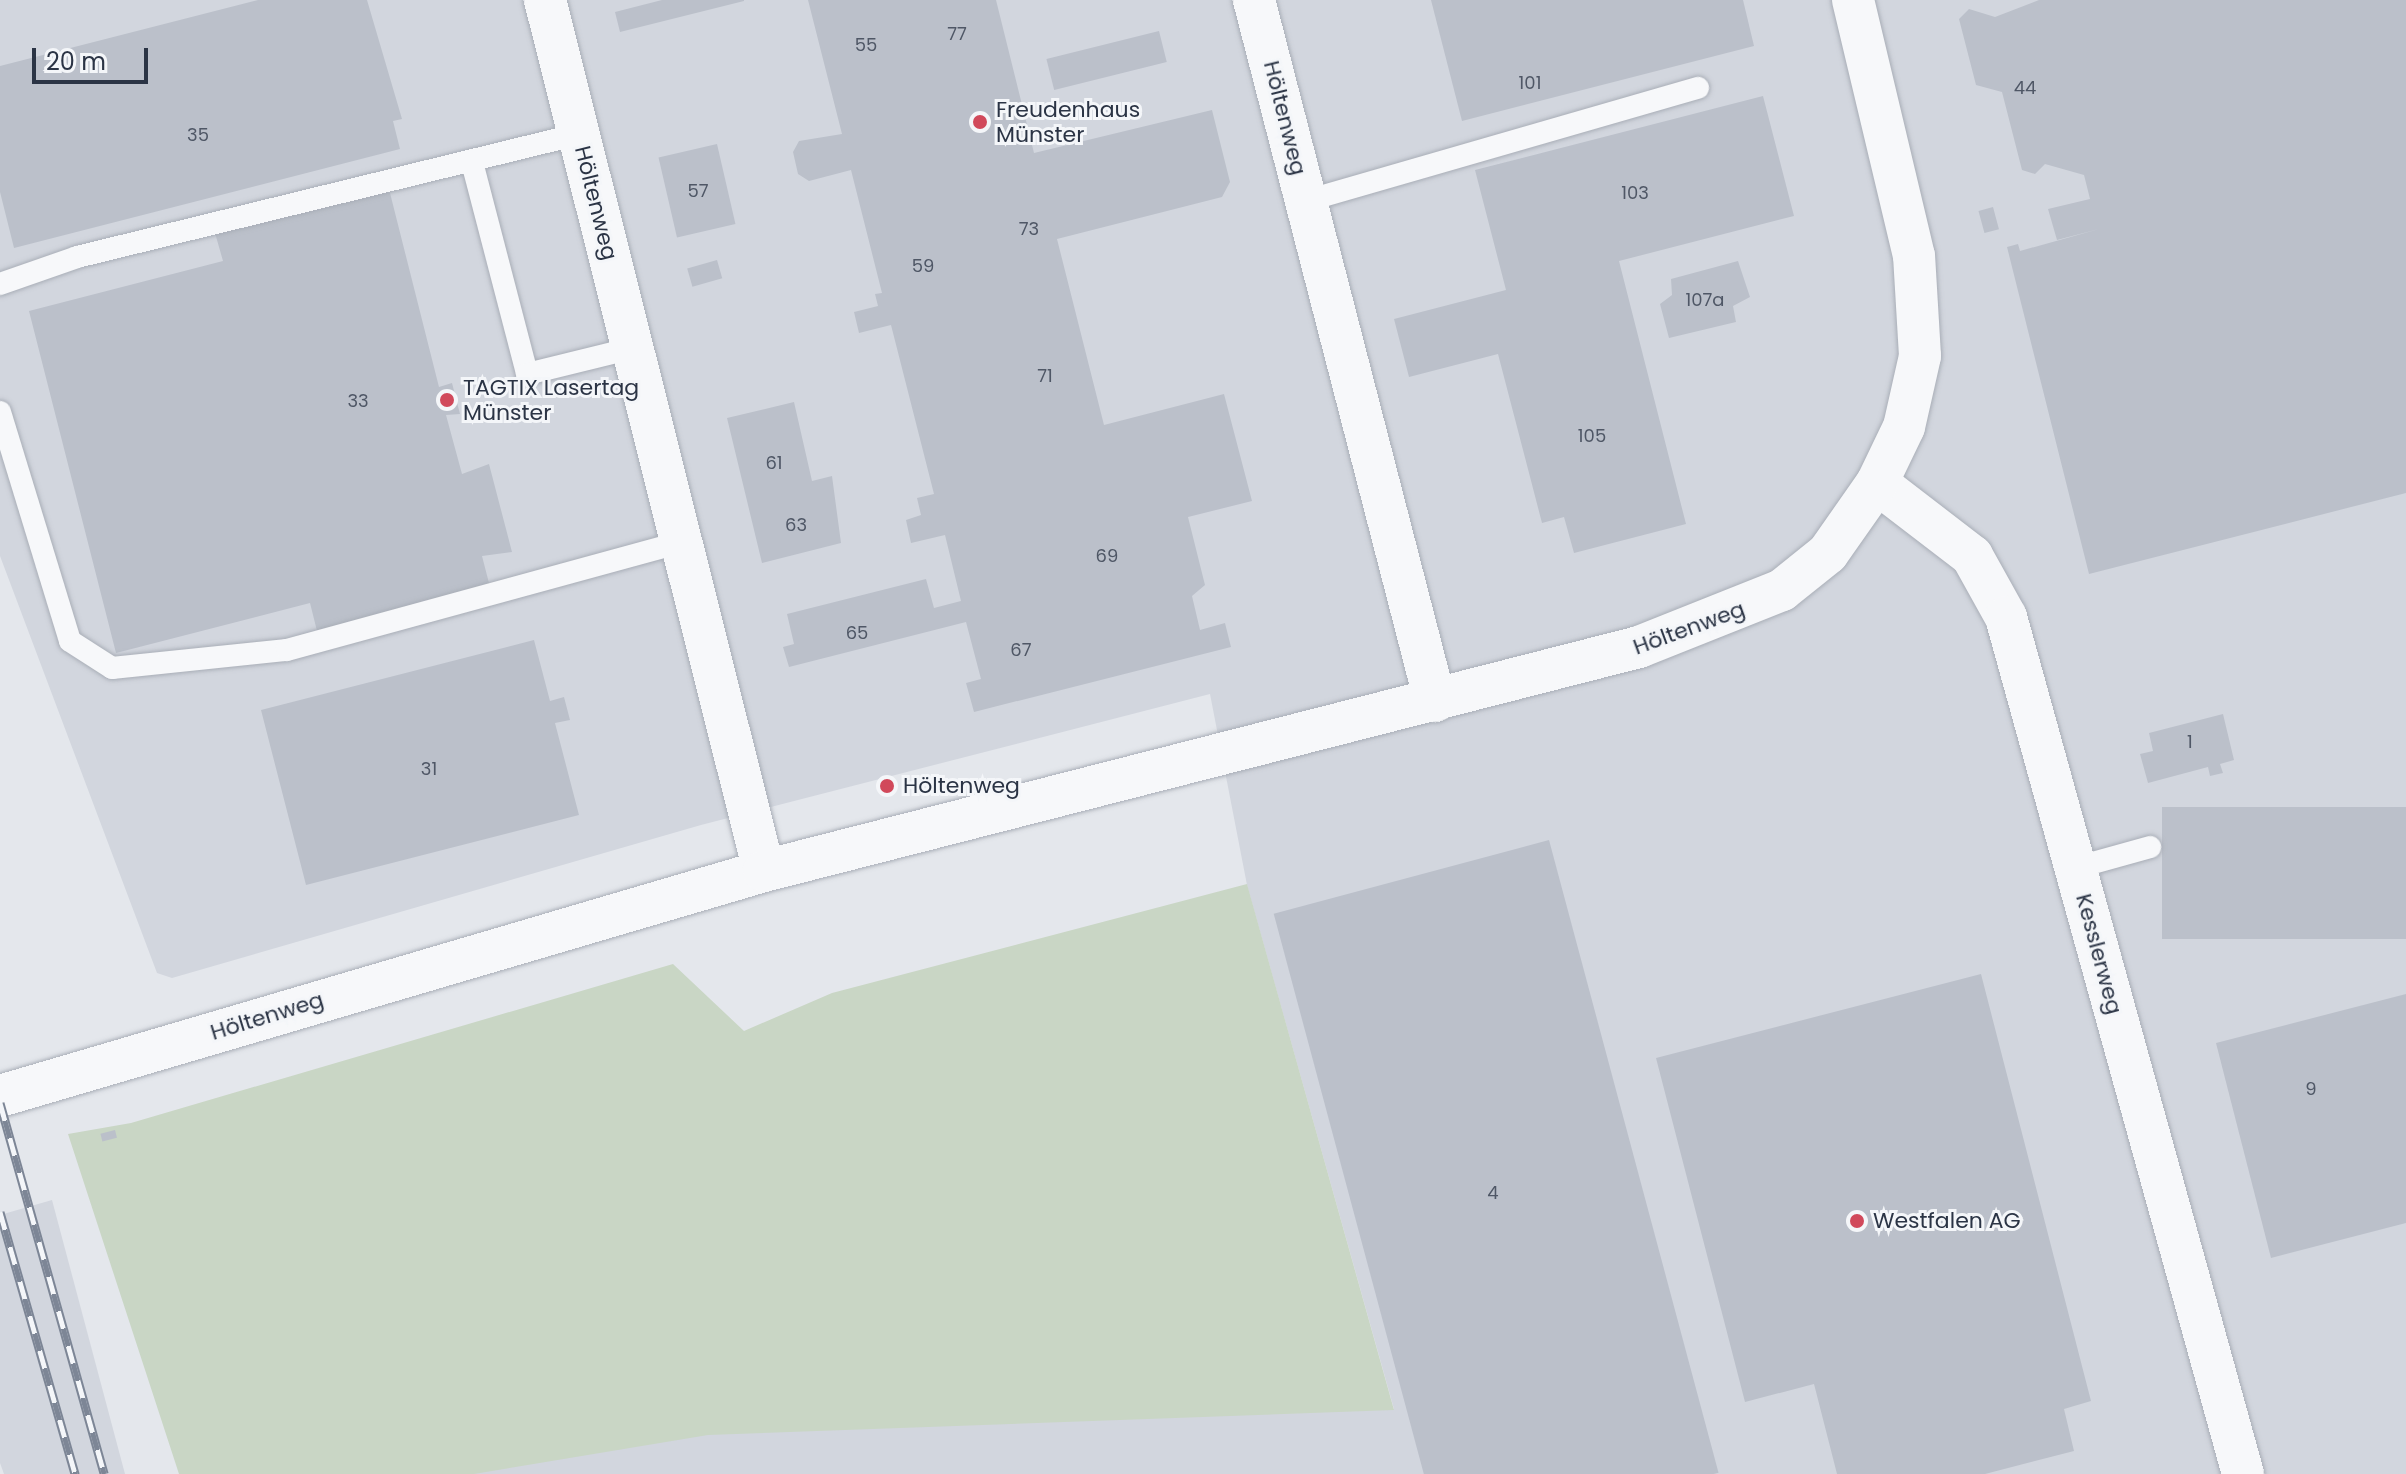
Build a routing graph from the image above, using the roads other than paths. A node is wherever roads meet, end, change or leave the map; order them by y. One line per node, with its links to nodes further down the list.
1 (545, 0): 5 (street, Höltenweg)
2 (1254, 0): 7 (street, Höltenweg)
3 (1853, 0): 11 (street, Höltenweg)
4 (1698, 88): 7 (lane)
5 (579, 134): 6 (lane); 9 (street, Höltenweg)
6 (473, 166): 8 (lane); 9 (lane)
7 (1306, 201): 13 (street, Höltenweg)
8 (0, 284)
9 (633, 348): 12 (street, Höltenweg)
10 (0, 412): 12 (lane)
11 (1877, 483): 13 (street, Höltenweg); 15 (street, Kesslerweg)
12 (683, 542): 16 (street, Höltenweg)
13 (1435, 701): 16 (street, Höltenweg)
14 (2150, 847): 15 (lane)
15 (2075, 868): 18 (street, Kesslerweg)
16 (764, 871): 17 (street, Höltenweg)
17 (0, 1096)
18 (2243, 1474)

